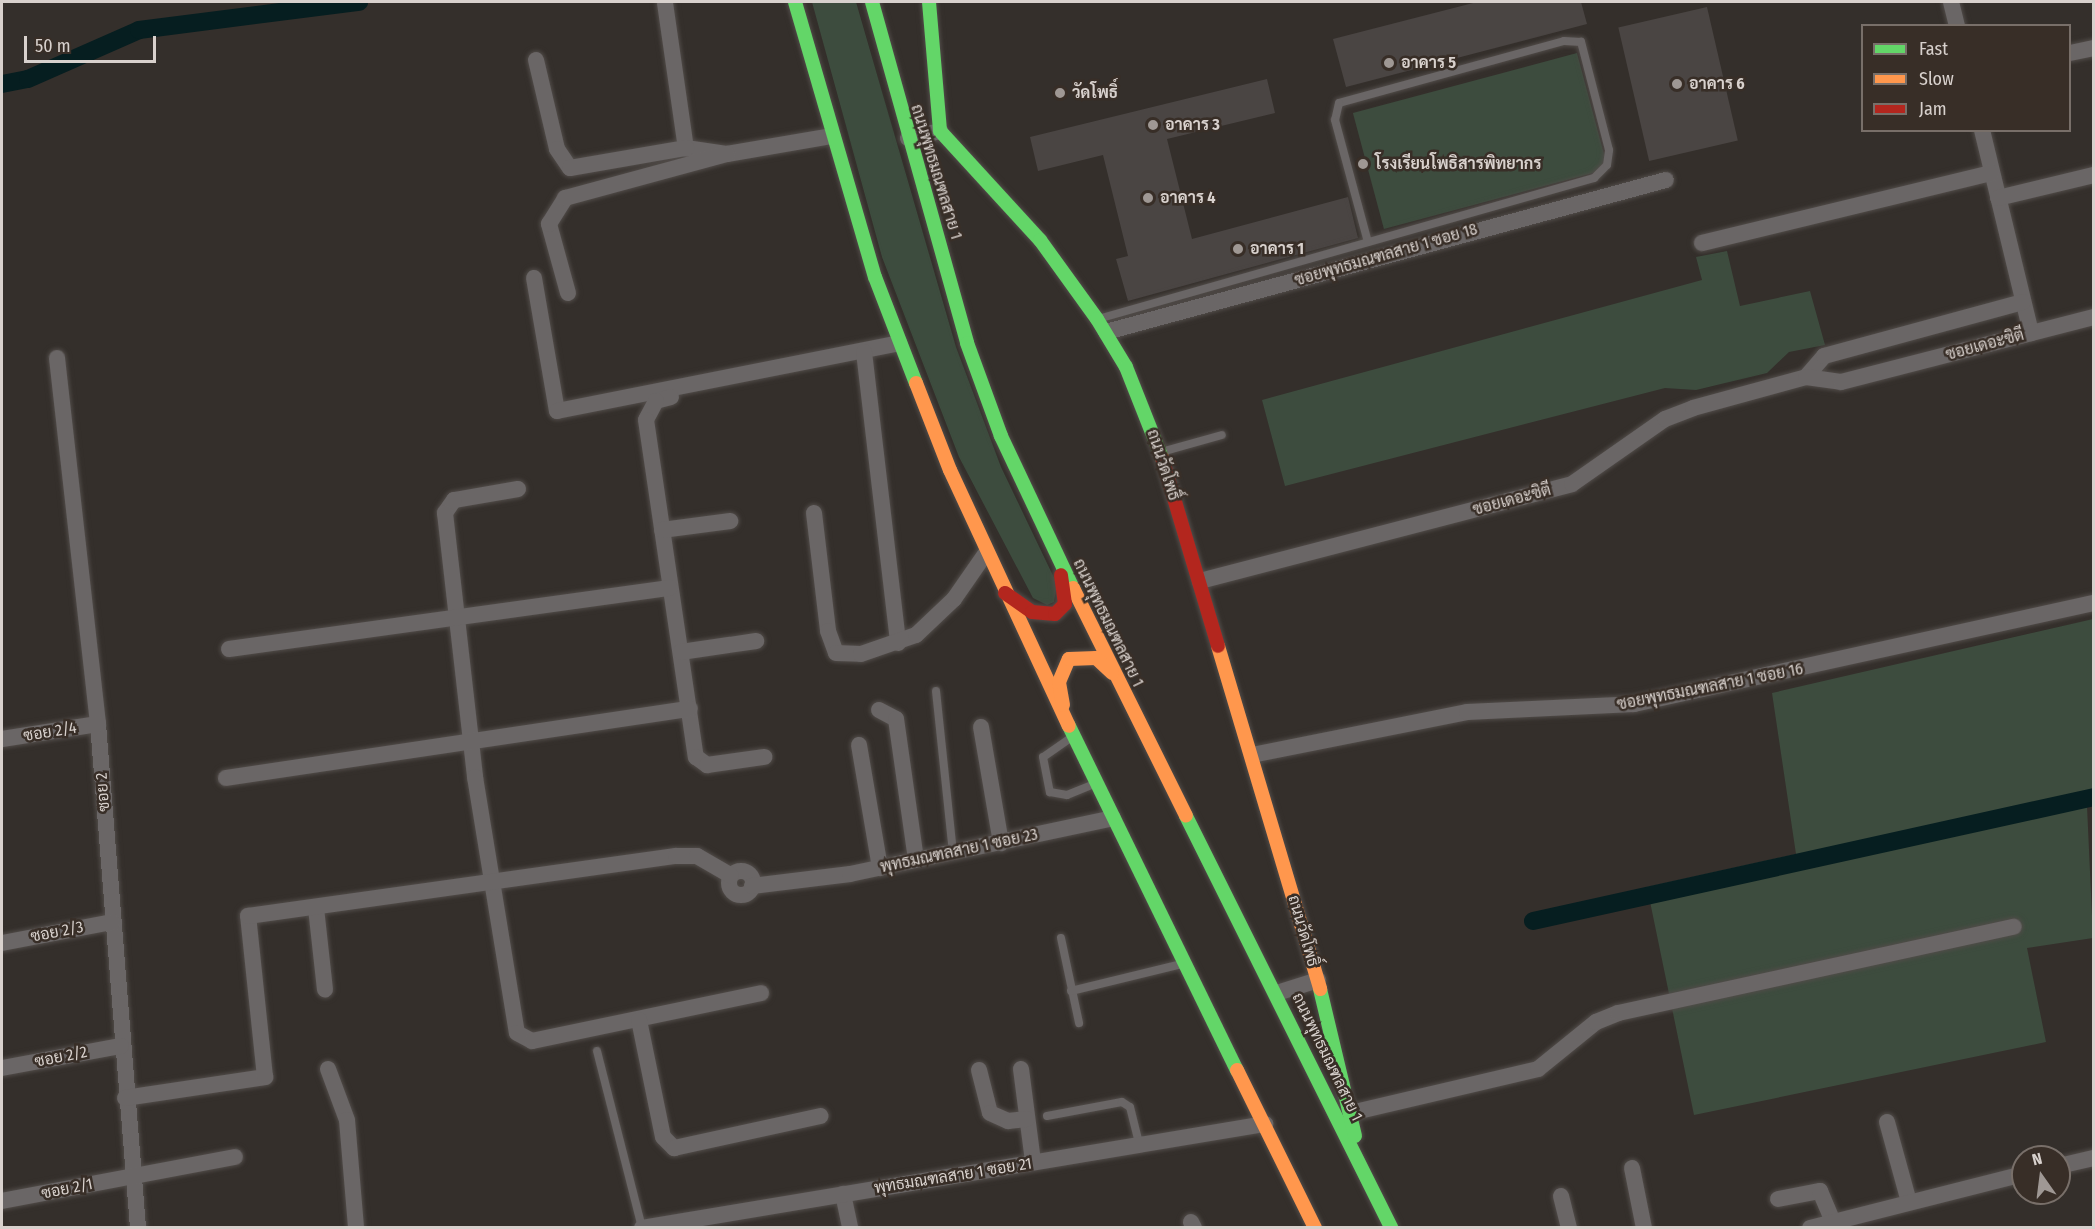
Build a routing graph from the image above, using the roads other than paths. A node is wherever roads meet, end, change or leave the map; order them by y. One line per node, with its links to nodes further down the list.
1 (795, 2): 12 (main road)
2 (872, 2): 13 (main road, ถนนพุทธมณฑลสาย 1)
3 (929, 2): 10 (main road)
4 (1951, 2): 6 (street)
5 (666, 3): 14 (street)
6 (1956, 24)
7 (2094, 48): 8 (street)
8 (2071, 54)
9 (536, 60): 14 (street)
10 (940, 131): 13 (street); 26 (main road, ถนนวัดโพธิ์)
11 (1982, 132): 16 (street)
12 (832, 136): 15 (street); 28 (main road)
13 (908, 138): 40 (main road, ถนนพุทธมณฑลสาย 1)
14 (686, 148): 15 (street)
15 (728, 154): 23 (street)
16 (1992, 173): 19 (street); 21 (street)
17 (2094, 175): 19 (street)
18 (1666, 180): 26 (street, ซอยพุทธมณฑลสาย 1 ซอย 18)
19 (1998, 198): 24 (street)
20 (1368, 242): 20 (lane); 26 (lane)
21 (1702, 243)
22 (534, 278): 29 (street)
23 (567, 292)
24 (2023, 302): 27 (street); 31 (street, ซอยเดอะซิตี)
25 (2094, 317): 27 (street, ซอยเดอะซิตี)
26 (1102, 326): 34 (main road, ถนนวัดโพธิ์)
27 (2031, 333): 31 (street, ซอยเดอะซิตี)
28 (900, 343): 29 (street); 39 (main road)
29 (864, 352): 47 (street)
30 (57, 358): 55 (street, ซอย 2)
31 (1806, 378): 41 (street, ซอยเดอะซิตี)
32 (693, 392): 38 (street)
33 (1222, 435): 34 (lane)
34 (1160, 452): 41 (main road, ถนนวัดโพธิ์)
35 (518, 489): 45 (street)
36 (814, 513): 47 (street)
37 (730, 521): 38 (street)
38 (662, 530): 42 (street)
39 (986, 553): 43 (main road); 47 (street)
40 (1058, 559): 43 (main road); 50 (main road, ถนนพุทธมณฑลสาย 1)
41 (1200, 581): 61 (main road, ถนนวัดโพธิ์)
42 (670, 588): 45 (street); 49 (street)
43 (1005, 593): 54 (main road)
44 (2094, 603): 61 (street, ซอยพุทธมณฑลสาย 1 ซอย 16)
45 (454, 615): 48 (street); 59 (street)
46 (756, 640): 49 (street)
47 (898, 643)
48 (229, 649)
49 (681, 652): 52 (street)
50 (1115, 675): 54 (main road); 81 (main road, ถนนพุทธมณฑลสาย 1)
51 (936, 691): 67 (lane)
52 (690, 709): 59 (street); 62 (street)
53 (879, 710): 68 (street)
54 (1065, 721): 57 (main road)
55 (98, 724): 58 (street, ซอย 2/4); 72 (street, ซอย 2)
56 (981, 727): 66 (street)
57 (1072, 737): 64 (main road); 64 (lane)
58 (2, 739)
59 (470, 742): 63 (street); 70 (street)
60 (859, 744): 69 (street)
61 (1252, 755): 77 (main road, ถนนวัดโพธิ์)
62 (765, 757)
63 (226, 778)
64 (1095, 783): 65 (main road)
65 (1113, 818): 66 (street, พุทธมณฑลสาย 1 ซอย 23); 76 (main road)
66 (1001, 843): 67 (street, พุทธมณฑลสาย 1 ซอย 23)
67 (953, 853): 68 (street, พุทธมณฑลสาย 1 ซอย 23)
68 (916, 860): 69 (street, พุทธมณฑลสาย 1 ซอย 23)
69 (880, 867): 70 (street, พุทธมณฑลสาย 1 ซอย 23)
70 (493, 881): 71 (street); 82 (street)
71 (315, 908): 78 (street); 90 (street)
72 (112, 922): 75 (street, ซอย 2/3); 84 (street, ซอย 2)
73 (2014, 927): 91 (street)
74 (1061, 938): 79 (lane)
75 (2, 943)
76 (1185, 963): 79 (lane); 96 (main road)
77 (1318, 980): 81 (street, ถนนวัดโพธิ์); 91 (main road, ถนนวัดโพธิ์)
78 (325, 990)
79 (1071, 991): 83 (lane)
80 (761, 993): 82 (street)
81 (1277, 993): 100 (main road, ถนนพุทธมณฑลสาย 1)
82 (639, 1020): 92 (street)
83 (1079, 1023)
84 (121, 1046): 86 (street, ซอย 2/2); 90 (street, ซอย 2)
85 (597, 1051): 115 (lane)
86 (2, 1068)
87 (1021, 1069): 94 (street)
88 (328, 1070): 114 (street)
89 (979, 1071): 94 (street)
90 (125, 1098): 104 (street, ซอย 2)
91 (1351, 1113): 100 (main road, ถนนวัดโพธิ์)
92 (821, 1116)
93 (1047, 1116): 97 (lane)
94 (1027, 1119): 101 (street)
95 (1887, 1122): 110 (street)
96 (1265, 1124): 97 (street, พุทธมณฑลสาย 1 ซอย 21); 117 (main road)
97 (1139, 1144): 101 (street, พุทธมณฑลสาย 1 ซอย 21)
98 (235, 1157): 104 (street, ซอย 2/1)
99 (2094, 1158): 102 (street)
100 (1360, 1160): 118 (main road, ถนนพุทธมณฑลสาย 1)
101 (1033, 1162): 106 (street, พุทธมณฑลสาย 1 ซอย 21)
102 (2071, 1163)
103 (1632, 1168): 120 (street)
104 (132, 1176): 109 (street, ซอย 2/1); 113 (street, ซอย 2)
105 (2011, 1177): 110 (street)
106 (843, 1194): 111 (street, พุทธมณฑลสาย 1 ซอย 21); 116 (street)
107 (1561, 1196): 119 (street)
108 (1778, 1198): 112 (street)
109 (2, 1202)
110 (1909, 1202): 112 (street)
111 (731, 1220): 115 (street, พุทธมณฑลสาย 1 ซอย 21)
112 (1833, 1222): 121 (street)
113 (138, 1227)
114 (356, 1227)
115 (642, 1227)
116 (850, 1227)
117 (1315, 1227)
118 (1391, 1227)
119 (1569, 1227)
120 (1644, 1227)
121 (1810, 1227)

